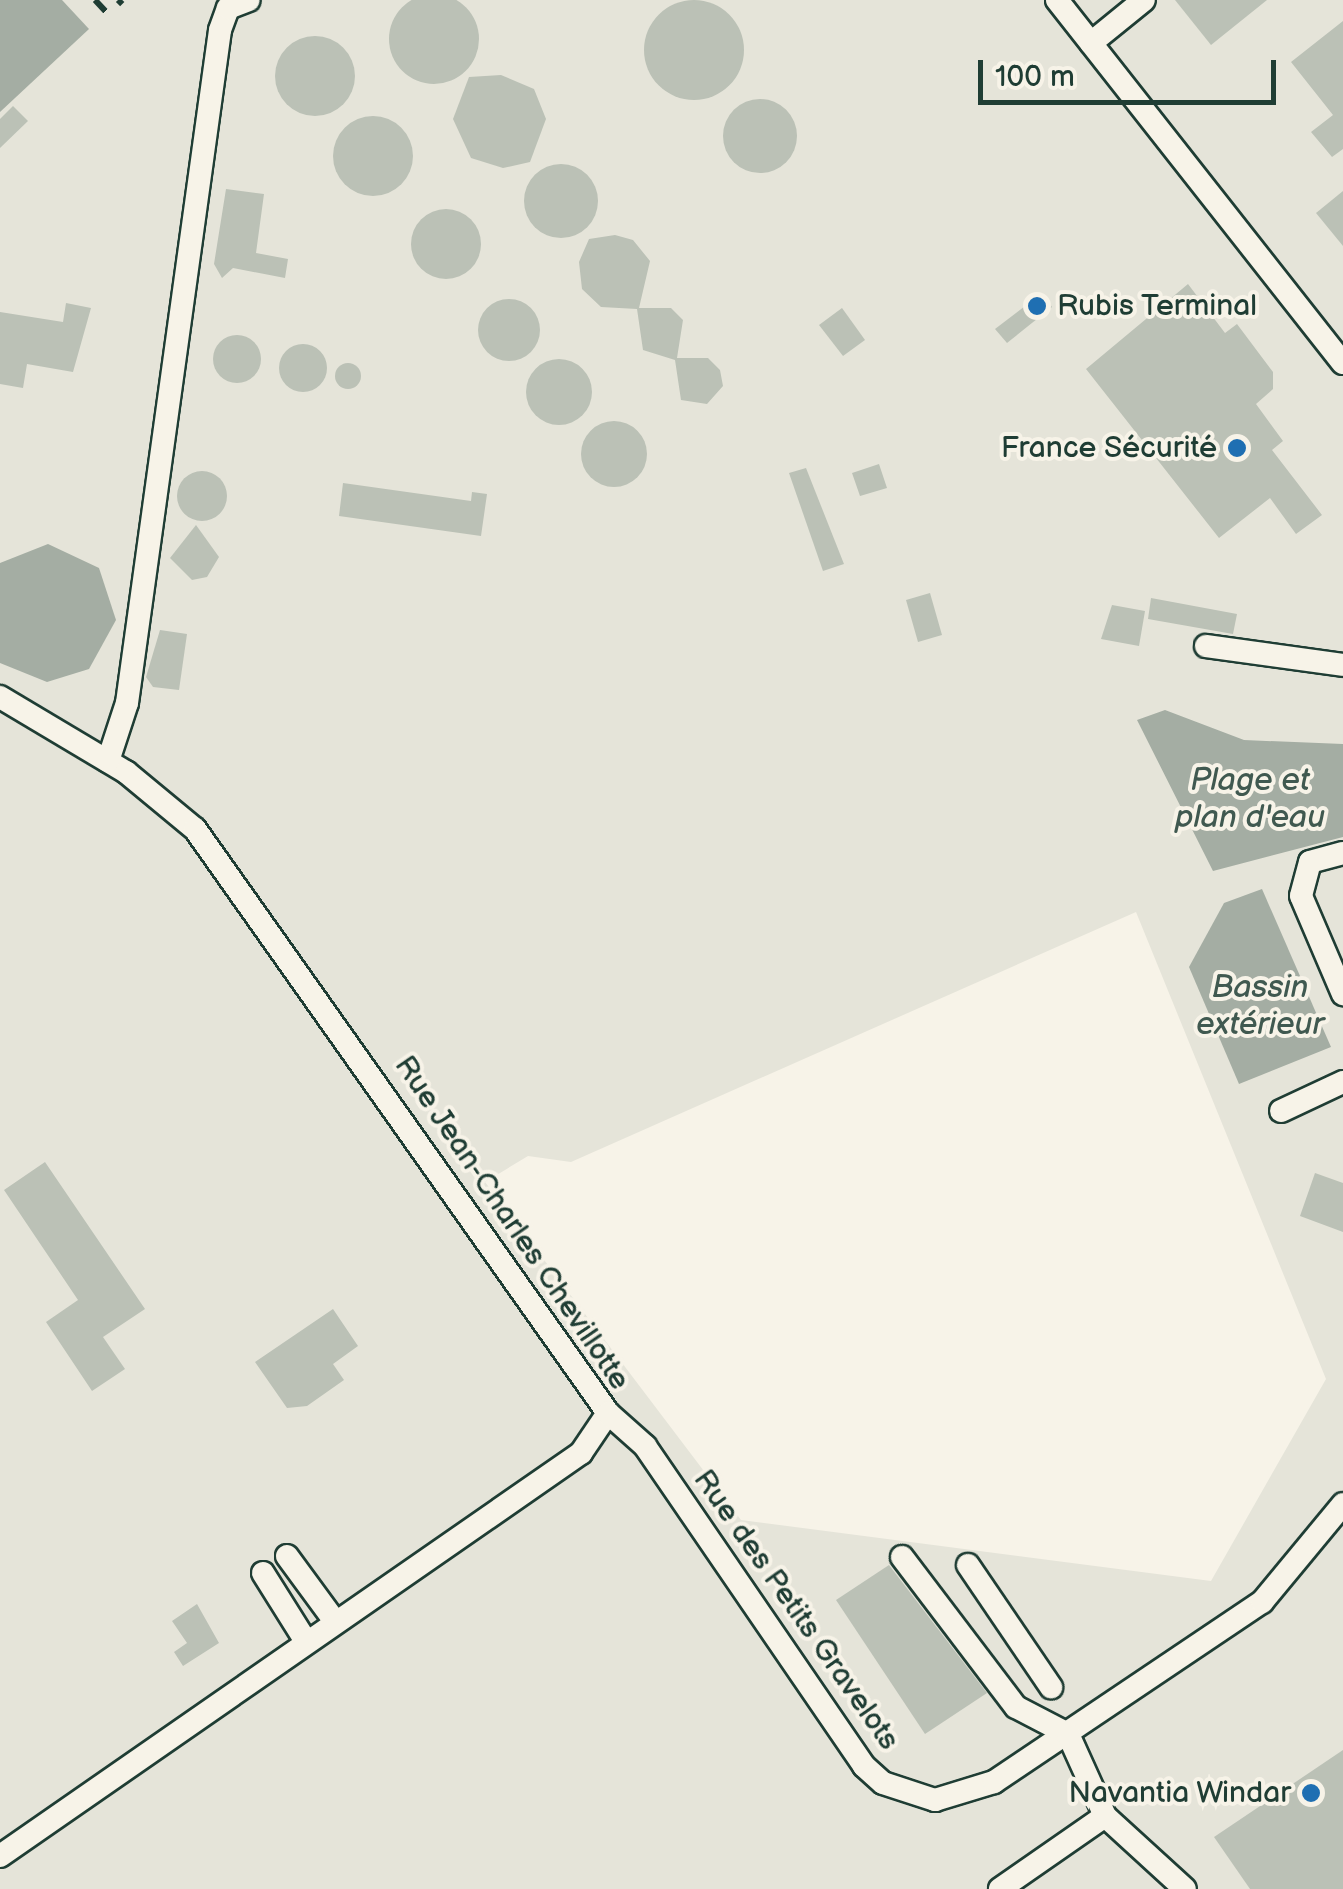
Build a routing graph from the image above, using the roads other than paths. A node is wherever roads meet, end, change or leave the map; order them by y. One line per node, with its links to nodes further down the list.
1 (249, 0): 9 (street)
2 (1057, 0): 4 (street)
3 (1144, 0): 4 (street)
4 (1091, 43): 5 (street)
5 (1343, 363)
6 (1206, 646): 7 (street)
7 (1343, 664)
8 (0, 697): 9 (street, Rue Jean-Charles Chevillotte)
9 (108, 762): 14 (street, Rue Jean-Charles Chevillotte)
10 (1343, 853): 11 (street)
11 (1343, 994)
12 (1343, 1082): 13 (street)
13 (1281, 1111)
14 (608, 1414): 20 (street, Rue Jean-Charles Chevillotte); 23 (street, Rue des Petits Gravelots)
15 (1343, 1504): 23 (street, Rue des Petits Gravelots)
16 (287, 1556): 20 (street)
17 (902, 1557): 23 (street)
18 (968, 1565): 22 (street)
19 (263, 1572): 21 (street)
20 (334, 1620): 21 (street, Rue Jean-Charles Chevillotte)
21 (305, 1640): 25 (street, Rue Jean-Charles Chevillotte)
22 (1050, 1687)
23 (1068, 1734): 24 (street)
24 (1105, 1816): 26 (street); 27 (street)
25 (0, 1856)
26 (1000, 1889)
27 (1185, 1889)

